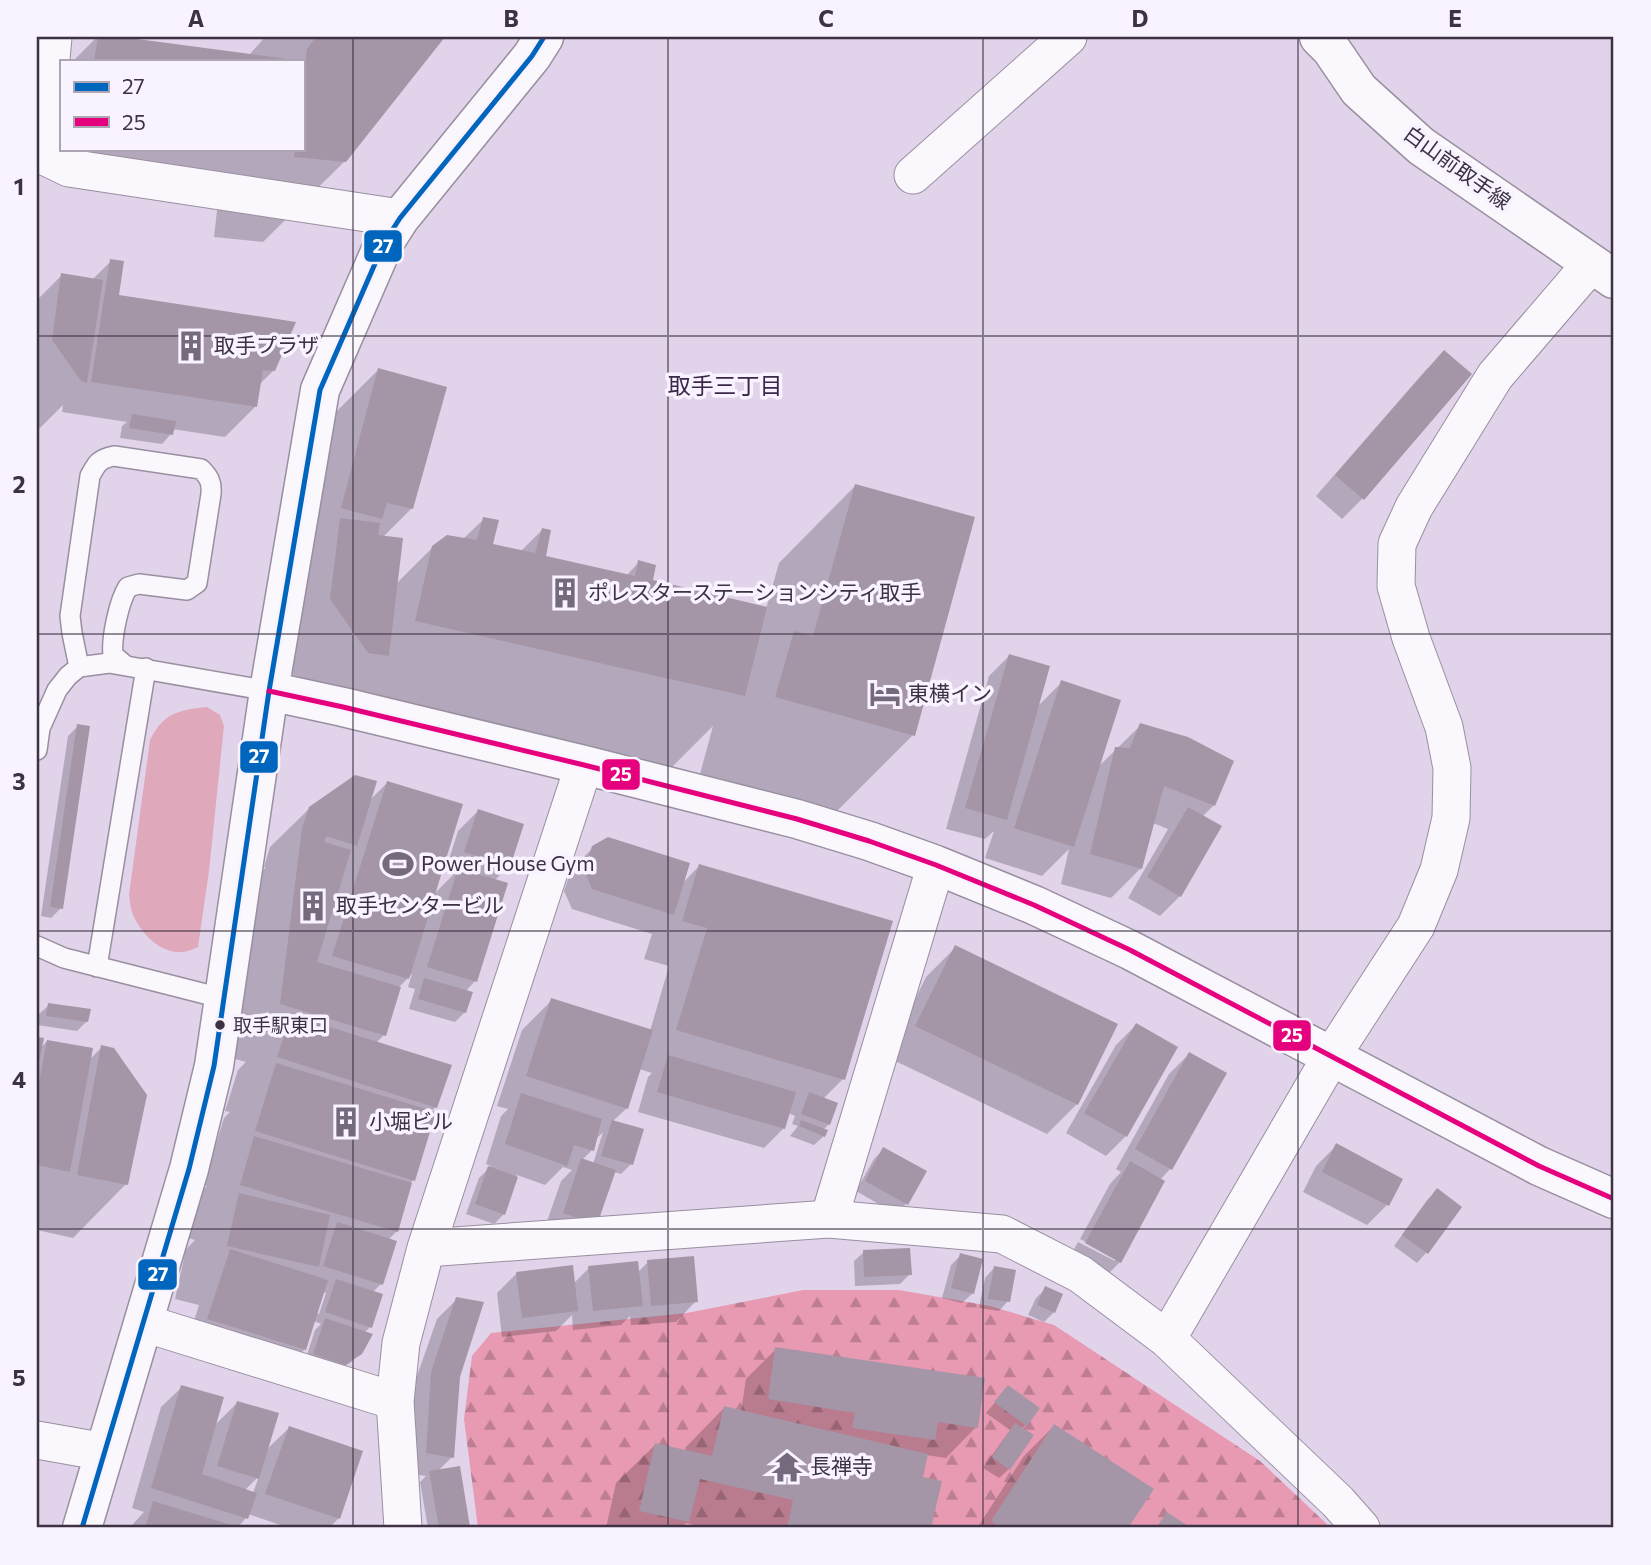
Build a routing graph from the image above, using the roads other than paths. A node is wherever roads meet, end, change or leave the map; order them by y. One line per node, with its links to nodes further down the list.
1 (53, 37): 6 (street)
2 (544, 37): 6 (street)
3 (1068, 37): 5 (street)
4 (1328, 41): 7 (street, 白山前取手線)
5 (913, 175)
6 (400, 218): 11 (street)
7 (1602, 272): 18 (street)
8 (126, 666): 9 (lane); 9 (lane); 10 (lane)
9 (79, 667): 12 (lane)
10 (146, 668): 11 (lane); 16 (lane)
11 (269, 691): 13 (street); 17 (street)
12 (37, 750)
13 (584, 765): 14 (street); 21 (street)
14 (936, 865): 18 (street); 20 (street)
15 (37, 946): 16 (lane)
16 (97, 967): 17 (lane)
17 (225, 999): 22 (street)
18 (1331, 1057): 19 (street); 23 (street)
19 (1614, 1199)
20 (829, 1219): 21 (street); 23 (street)
21 (426, 1248): 24 (street)
22 (144, 1323): 24 (street); 26 (street)
23 (1167, 1339): 29 (street)
24 (395, 1401): 28 (street)
25 (37, 1440): 26 (street)
26 (104, 1452): 27 (street)
27 (82, 1528)
28 (402, 1528)
29 (1361, 1528)

